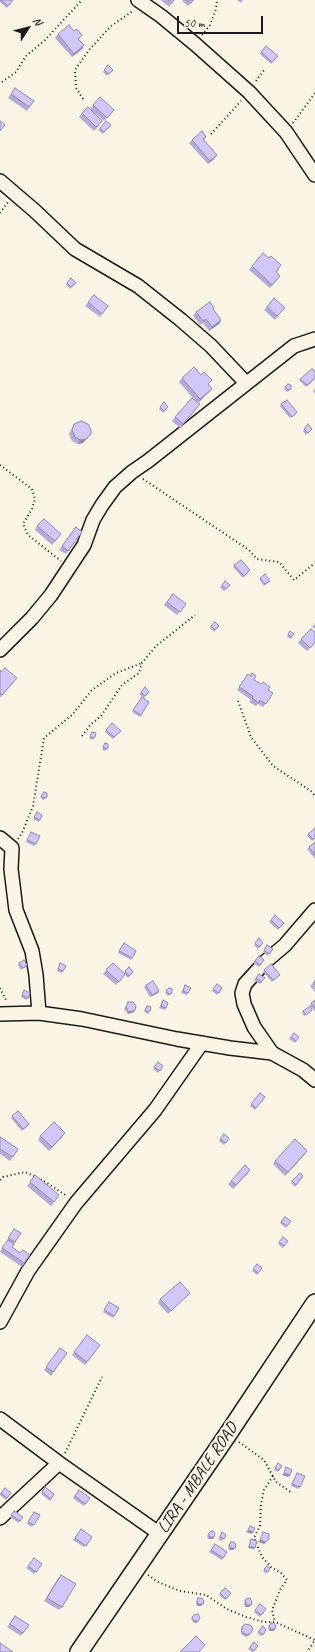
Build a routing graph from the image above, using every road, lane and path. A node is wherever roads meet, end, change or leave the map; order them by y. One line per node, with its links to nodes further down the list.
1 (82, 0): 6 (path)
2 (217, 0): 4 (path)
3 (141, 2): 4 (street); 9 (path)
4 (195, 44): 7 (street)
5 (264, 70): 7 (path)
6 (2, 82)
7 (249, 92): 10 (street); 11 (path)
8 (315, 93): 10 (path)
9 (83, 99)
10 (286, 132): 12 (street)
11 (211, 134)
12 (315, 175)
13 (0, 181): 15 (street)
14 (315, 339): 15 (street)
15 (246, 383): 17 (street)
16 (0, 465): 19 (path)
17 (132, 472): 18 (path); 19 (street)
18 (315, 563)
19 (69, 568): 21 (street)
20 (195, 615): 22 (path)
21 (0, 650)
22 (142, 663): 24 (path); 27 (path)
23 (238, 701): 25 (path)
24 (82, 736)
25 (315, 796)
26 (0, 838): 27 (street)
27 (12, 848): 29 (street)
28 (315, 910): 32 (street)
29 (39, 1013): 30 (street); 31 (street)
30 (0, 1014)
31 (202, 1043): 32 (street); 35 (street)
32 (272, 1053): 33 (street)
33 (315, 1080)
34 (0, 1180): 35 (path)
35 (76, 1202): 37 (street)
36 (315, 1303): 40 (main road, LIRA - MBALE ROAD)
37 (0, 1322)
38 (102, 1377): 41 (path)
39 (0, 1419): 41 (street)
40 (228, 1434): 42 (path); 45 (main road, LIRA - MBALE ROAD)
41 (58, 1463): 44 (street); 45 (street)
42 (273, 1476): 43 (path); 47 (path)
43 (292, 1493)
44 (0, 1518)
45 (160, 1534): 46 (main road, LIRA - MBALE ROAD)
46 (137, 1567): 47 (path); 49 (main road, LIRA - MBALE ROAD)
47 (276, 1622): 48 (path)
48 (315, 1640): 50 (path)
49 (79, 1652)
50 (307, 1652)

